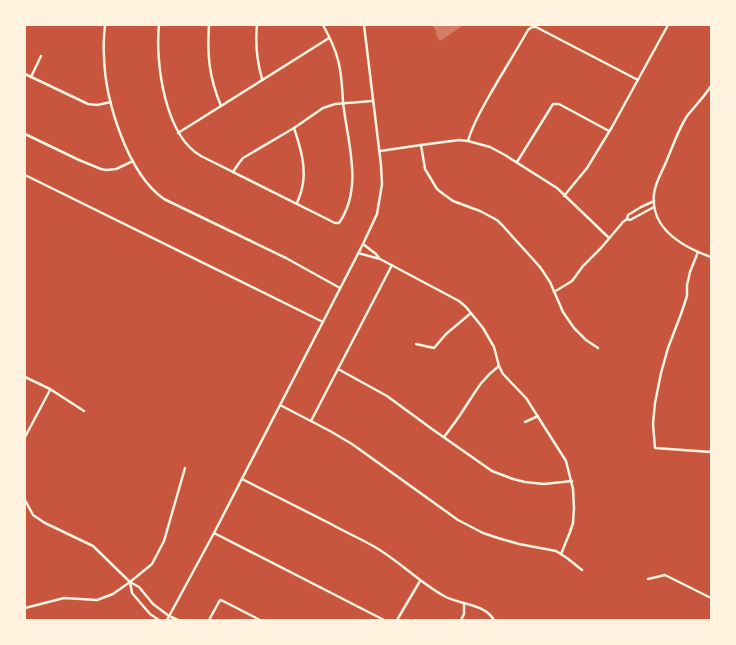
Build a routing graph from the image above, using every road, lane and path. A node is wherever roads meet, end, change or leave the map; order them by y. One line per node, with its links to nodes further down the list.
1 (105, 25): 16 (street)
2 (159, 25): 21 (street)
3 (209, 25): 18 (street)
4 (257, 25): 12 (street)
5 (323, 25): 8 (street)
6 (364, 25): 15 (street)
7 (668, 25): 13 (street)
8 (330, 38): 12 (street); 17 (street)
9 (41, 56): 11 (street)
10 (25, 74): 11 (street)
11 (31, 77): 16 (street)
12 (262, 79): 18 (street)
13 (638, 80): 20 (street); 23 (street)
14 (711, 86): 31 (street)
15 (372, 101): 17 (street); 25 (street)
16 (111, 102): 26 (street)
17 (343, 104): 19 (street); 32 (street)
18 (221, 106): 21 (street)
19 (294, 128): 28 (street); 32 (street)
20 (609, 132): 27 (street); 30 (street)
21 (178, 133): 28 (street)
22 (25, 134): 26 (street)
23 (468, 141): 24 (street); 27 (street)
24 (421, 145): 25 (street); 43 (street)
25 (380, 151): 36 (street)
26 (132, 161): 42 (street)
27 (517, 162): 30 (street)
28 (233, 172): 32 (street)
29 (25, 175): 45 (street)
30 (564, 196): 35 (street)
31 (654, 201): 33 (street); 34 (street)
32 (297, 203)
33 (655, 207): 34 (street); 37 (street)
34 (626, 219): 35 (street)
35 (609, 238): 43 (street)
36 (363, 244): 38 (street); 40 (street)
37 (698, 252): 39 (street); 59 (street)
38 (358, 253): 40 (street); 42 (street)
39 (711, 257)
40 (380, 259): 41 (street)
41 (392, 265): 44 (street); 49 (street)
42 (340, 288): 45 (street)
43 (553, 292): 47 (street)
44 (471, 313): 46 (street); 48 (street)
45 (323, 322): 52 (street)
46 (416, 344)
47 (598, 348)
48 (499, 366): 54 (street); 58 (street)
49 (338, 369): 55 (street); 58 (street)
50 (25, 377): 51 (street)
51 (50, 389): 53 (street); 57 (street)
52 (280, 405): 55 (street); 61 (street)
53 (84, 412)
54 (538, 416): 56 (street); 62 (street)
55 (311, 421): 65 (street)
56 (525, 422)
57 (25, 437)
58 (444, 437): 62 (street)
59 (711, 451)
60 (185, 468): 69 (street)
61 (242, 479): 64 (street); 68 (street)
62 (572, 481): 65 (street)
63 (25, 500): 69 (street)
64 (214, 533): 73 (street); 79 (street)
65 (561, 554): 66 (street)
66 (582, 570)
67 (648, 579): 70 (street)
68 (420, 581): 71 (street); 80 (street)
69 (130, 582): 72 (street); 73 (street); 74 (street)
70 (711, 598)
71 (464, 604): 81 (street); 82 (street)
72 (25, 608)
73 (169, 616): 75 (street); 76 (street)
74 (159, 620)
75 (166, 620)
76 (178, 620)
77 (210, 620): 78 (street)
78 (260, 620)
79 (384, 620)
80 (397, 620)
81 (461, 620)
82 (494, 620)

